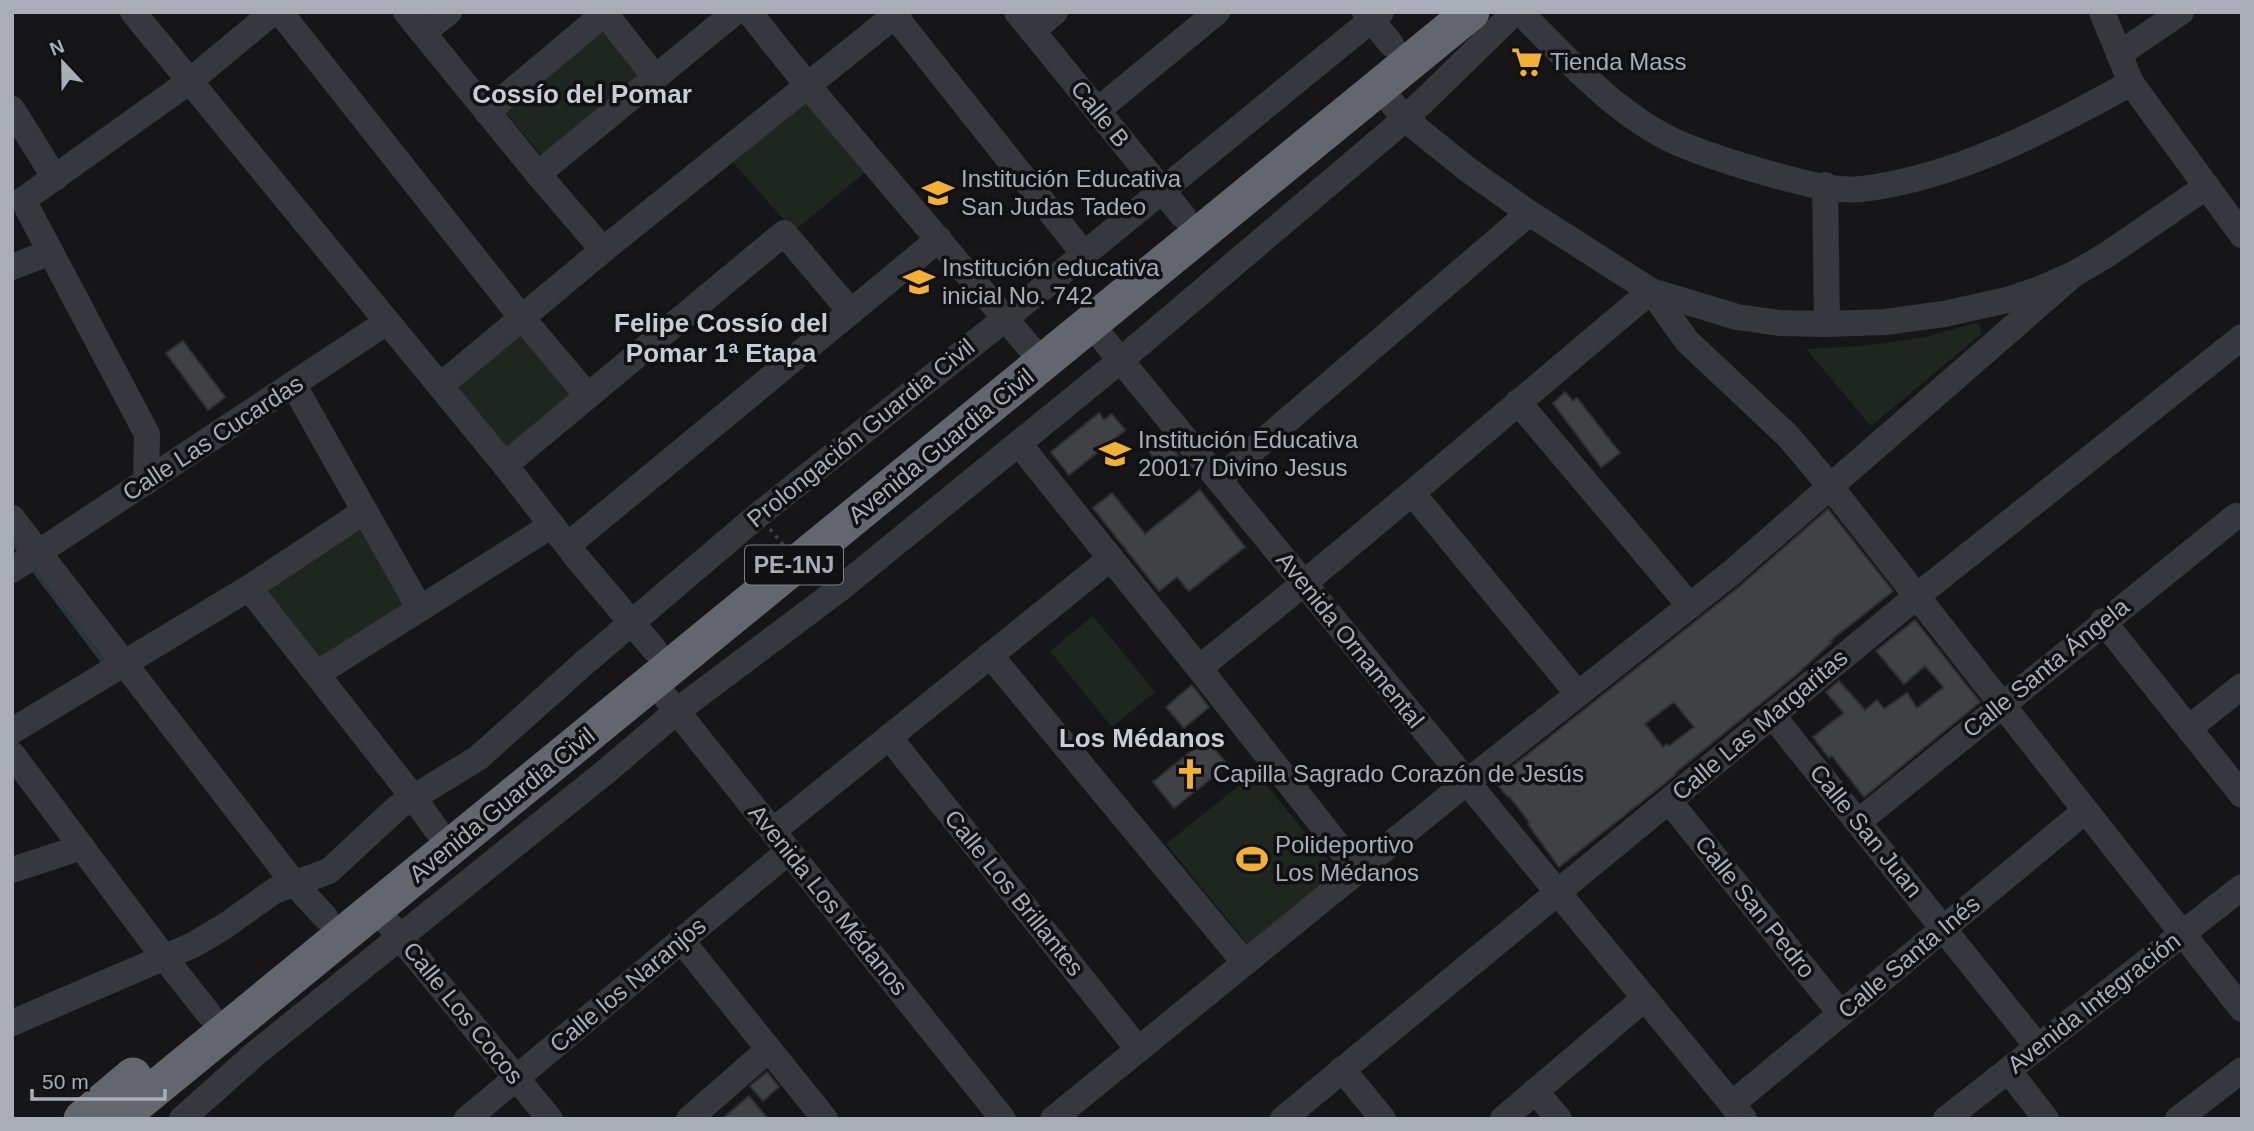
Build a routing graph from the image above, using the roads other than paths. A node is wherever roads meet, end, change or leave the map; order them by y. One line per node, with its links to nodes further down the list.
1 (133, 12): 22 (street, Avenida Los Médanos)
2 (273, 12): 22 (street)
3 (280, 12): 45 (street)
4 (406, 12): 19 (street)
5 (449, 12): 19 (street)
6 (735, 12): 21 (street)
7 (749, 12): 24 (street)
8 (1055, 12): 17 (street)
9 (1217, 12): 27 (street)
10 (1430, 12): 18 (highway, Avenida Guardia Civil / PE-1NJ)
11 (1471, 12): 25 (highway, Avenida Guardia Civil / PE-1NJ)
12 (1518, 12): 29 (street); 32 (street)
13 (2102, 12): 20 (street)
14 (2181, 12): 20 (street)
15 (605, 13): 21 (street); 28 (street)
16 (897, 14): 24 (street); 40 (street)
17 (1024, 22): 27 (street, Calle B)
18 (1377, 22): 34 (highway, Avenida Guardia Civil / PE-1NJ)
19 (423, 33): 28 (street)
20 (2119, 54): 23 (street)
21 (655, 77): 30 (street)
22 (190, 81): 31 (street); 46 (street, Avenida Los Médanos)
23 (2131, 83): 32 (street); 33 (street)
24 (808, 86): 37 (street); 38 (street)
25 (1379, 87): 29 (street); 47 (highway, Avenida Guardia Civil / PE-1NJ)
26 (12, 109): 31 (street)
27 (1098, 110): 34 (street, Calle B)
28 (487, 112): 30 (street)
29 (1405, 119): 35 (street); 51 (street)
30 (538, 174): 38 (street)
31 (55, 178): 39 (street)
32 (1825, 186): 48 (street)
33 (2207, 186): 36 (street); 42 (street)
34 (1173, 203): 40 (street); 50 (highway, Avenida Guardia Civil / PE-1NJ)
35 (1529, 213): 43 (street); 58 (street)
36 (2242, 235)
37 (939, 239): 44 (street); 50 (street)
38 (603, 250): 45 (street)
39 (51, 252): 41 (street); 59 (street)
40 (1084, 254): 50 (street)
41 (12, 267)
42 (2074, 274): 48 (street); 60 (street)
43 (1651, 291): 48 (street); 55 (street); 60 (street)
44 (851, 312): 54 (street); 65 (street)
45 (522, 318): 53 (street); 54 (street)
46 (387, 322): 52 (street, Calle Las Cucardas); 53 (street, Avenida Los Médanos)
47 (1090, 323): 50 (highway, Avenida Guardia Civil / PE-1NJ); 51 (street, Avenida Ornamental)
48 (1827, 324)
49 (2242, 337): 71 (street, Calle Las Margaritas)
50 (1025, 341): 75 (highway, Avenida Guardia Civil / PE-1NJ)
51 (1121, 360): 56 (street); 58 (street, Avenida Ornamental)
52 (293, 384): 59 (street, Calle Las Cucardas); 62 (street)
53 (440, 386): 57 (street, Avenida Los Médanos)
54 (588, 396): 57 (street)
55 (1518, 402): 61 (street); 72 (street)
56 (1019, 444): 67 (street); 83 (street)
57 (505, 465): 65 (street, Avenida Los Médanos)
58 (1219, 479): 69 (street, Avenida Ornamental)
59 (146, 481): 66 (street, Calle Las Cucardas)
60 (1830, 486): 71 (street); 72 (street)
61 (1413, 494): 69 (street); 81 (street)
62 (365, 511): 70 (street); 73 (street)
63 (2236, 516): 74 (street, Calle Santa Ángela)
64 (12, 519): 66 (street)
65 (560, 535): 73 (street); 75 (street, Avenida Los Médanos)
66 (38, 553): 68 (street); 77 (street)
67 (1111, 558): 76 (street, Calle los Naranjos); 78 (street)
68 (12, 570)
69 (1304, 585): 78 (street); 89 (street, Avenida Ornamental)
70 (249, 588): 77 (street); 79 (street)
71 (1917, 596): 82 (street); 84 (street, Calle Las Margaritas)
72 (1690, 606): 81 (street)
73 (420, 609): 79 (street)
74 (2103, 621): 82 (street, Calle Santa Ángela); 85 (street)
75 (647, 651): 83 (street, Avenida Los Médanos); 91 (street); 95 (highway, Avenida Guardia Civil / PE-1NJ); 103 (highway, Avenida Guardia Civil / PE-1NJ)
76 (990, 655): 87 (street, Calle los Naranjos); 110 (street)
77 (123, 664): 86 (street); 100 (street)
78 (1199, 668): 99 (street)
79 (317, 674): 91 (street)
80 (2242, 686): 85 (street)
81 (1578, 694): 89 (street)
82 (2002, 704): 93 (street); 94 (street, Calle Santa Ángela)
83 (677, 711): 96 (street, Avenida Los Médanos); 107 (street)
84 (1772, 715): 92 (street, Calle Las Margaritas); 94 (street, Calle San Juan)
85 (2189, 728): 90 (street)
86 (12, 731)
87 (889, 737): 96 (street, Calle los Naranjos); 118 (street, Calle Los Brillantes)
88 (12, 754): 97 (street)
89 (1467, 782): 99 (street); 102 (street, Avenida Ornamental)
90 (2242, 795)
91 (413, 797): 95 (street); 100 (street)
92 (1669, 801): 102 (street, Calle Las Margaritas); 114 (street, Calle San Pedro)
93 (2085, 811): 105 (street, Calle Santa Inés); 106 (street)
94 (1858, 822): 105 (street, Calle San Juan)
95 (436, 829): 104 (highway, Avenida Guardia Civil / PE-1NJ)
96 (781, 841): 108 (street, Calle los Naranjos); 132 (street, Avenida Los Médanos)
97 (82, 847): 98 (street); 109 (street)
98 (12, 870)
99 (1358, 871): 110 (street)
100 (293, 882): 104 (street); 109 (street)
101 (2242, 887): 106 (street, Avenida Integración)
102 (1558, 892): 111 (street, Avenida Ornamental); 119 (street, Calle Las Margaritas)
103 (376, 908): 107 (street, Calle Los Cocos); 127 (highway, Avenida Guardia Civil / PE-1NJ)
104 (325, 917): 113 (highway, Avenida Guardia Civil / PE-1NJ)
105 (1944, 928): 114 (street, Calle Santa Inés); 116 (street, Calle San Juan)
106 (2184, 933): 112 (street); 116 (street, Avenida Integración)
107 (400, 937): 122 (street, Calle Los Cocos); 125 (street)
108 (681, 940): 117 (street); 122 (street, Calle los Naranjos)
109 (163, 956): 113 (street); 115 (street)
110 (1245, 963): 118 (street)
111 (1645, 998): 123 (street); 124 (street, Avenida Ornamental)
112 (2242, 1009)
113 (209, 1014): 126 (highway, Avenida Guardia Civil / PE-1NJ)
114 (1841, 1014): 124 (street, Calle Santa Inés)
115 (12, 1023)
116 (2038, 1047): 120 (street, Avenida Integración)
117 (769, 1049): 130 (street); 131 (street)
118 (1138, 1049): 133 (street)
119 (1342, 1069): 134 (street, Calle Las Margaritas); 135 (street)
120 (2008, 1070): 138 (street, Avenida Integración); 139 (street)
121 (2242, 1070): 140 (street)
122 (516, 1077): 128 (street, Calle los Naranjos); 129 (street, Calle Los Cocos)
123 (1535, 1091): 136 (street); 137 (street)
124 (1738, 1111)
125 (184, 1118)
126 (82, 1119)
127 (118, 1119)
128 (467, 1119)
129 (550, 1119)
130 (689, 1119)
131 (825, 1119)
132 (1003, 1119)
133 (1053, 1119)
134 (1283, 1119)
135 (1383, 1119)
136 (1503, 1119)
137 (1559, 1119)
138 (1946, 1119)
139 (2046, 1119)
140 (2178, 1119)

